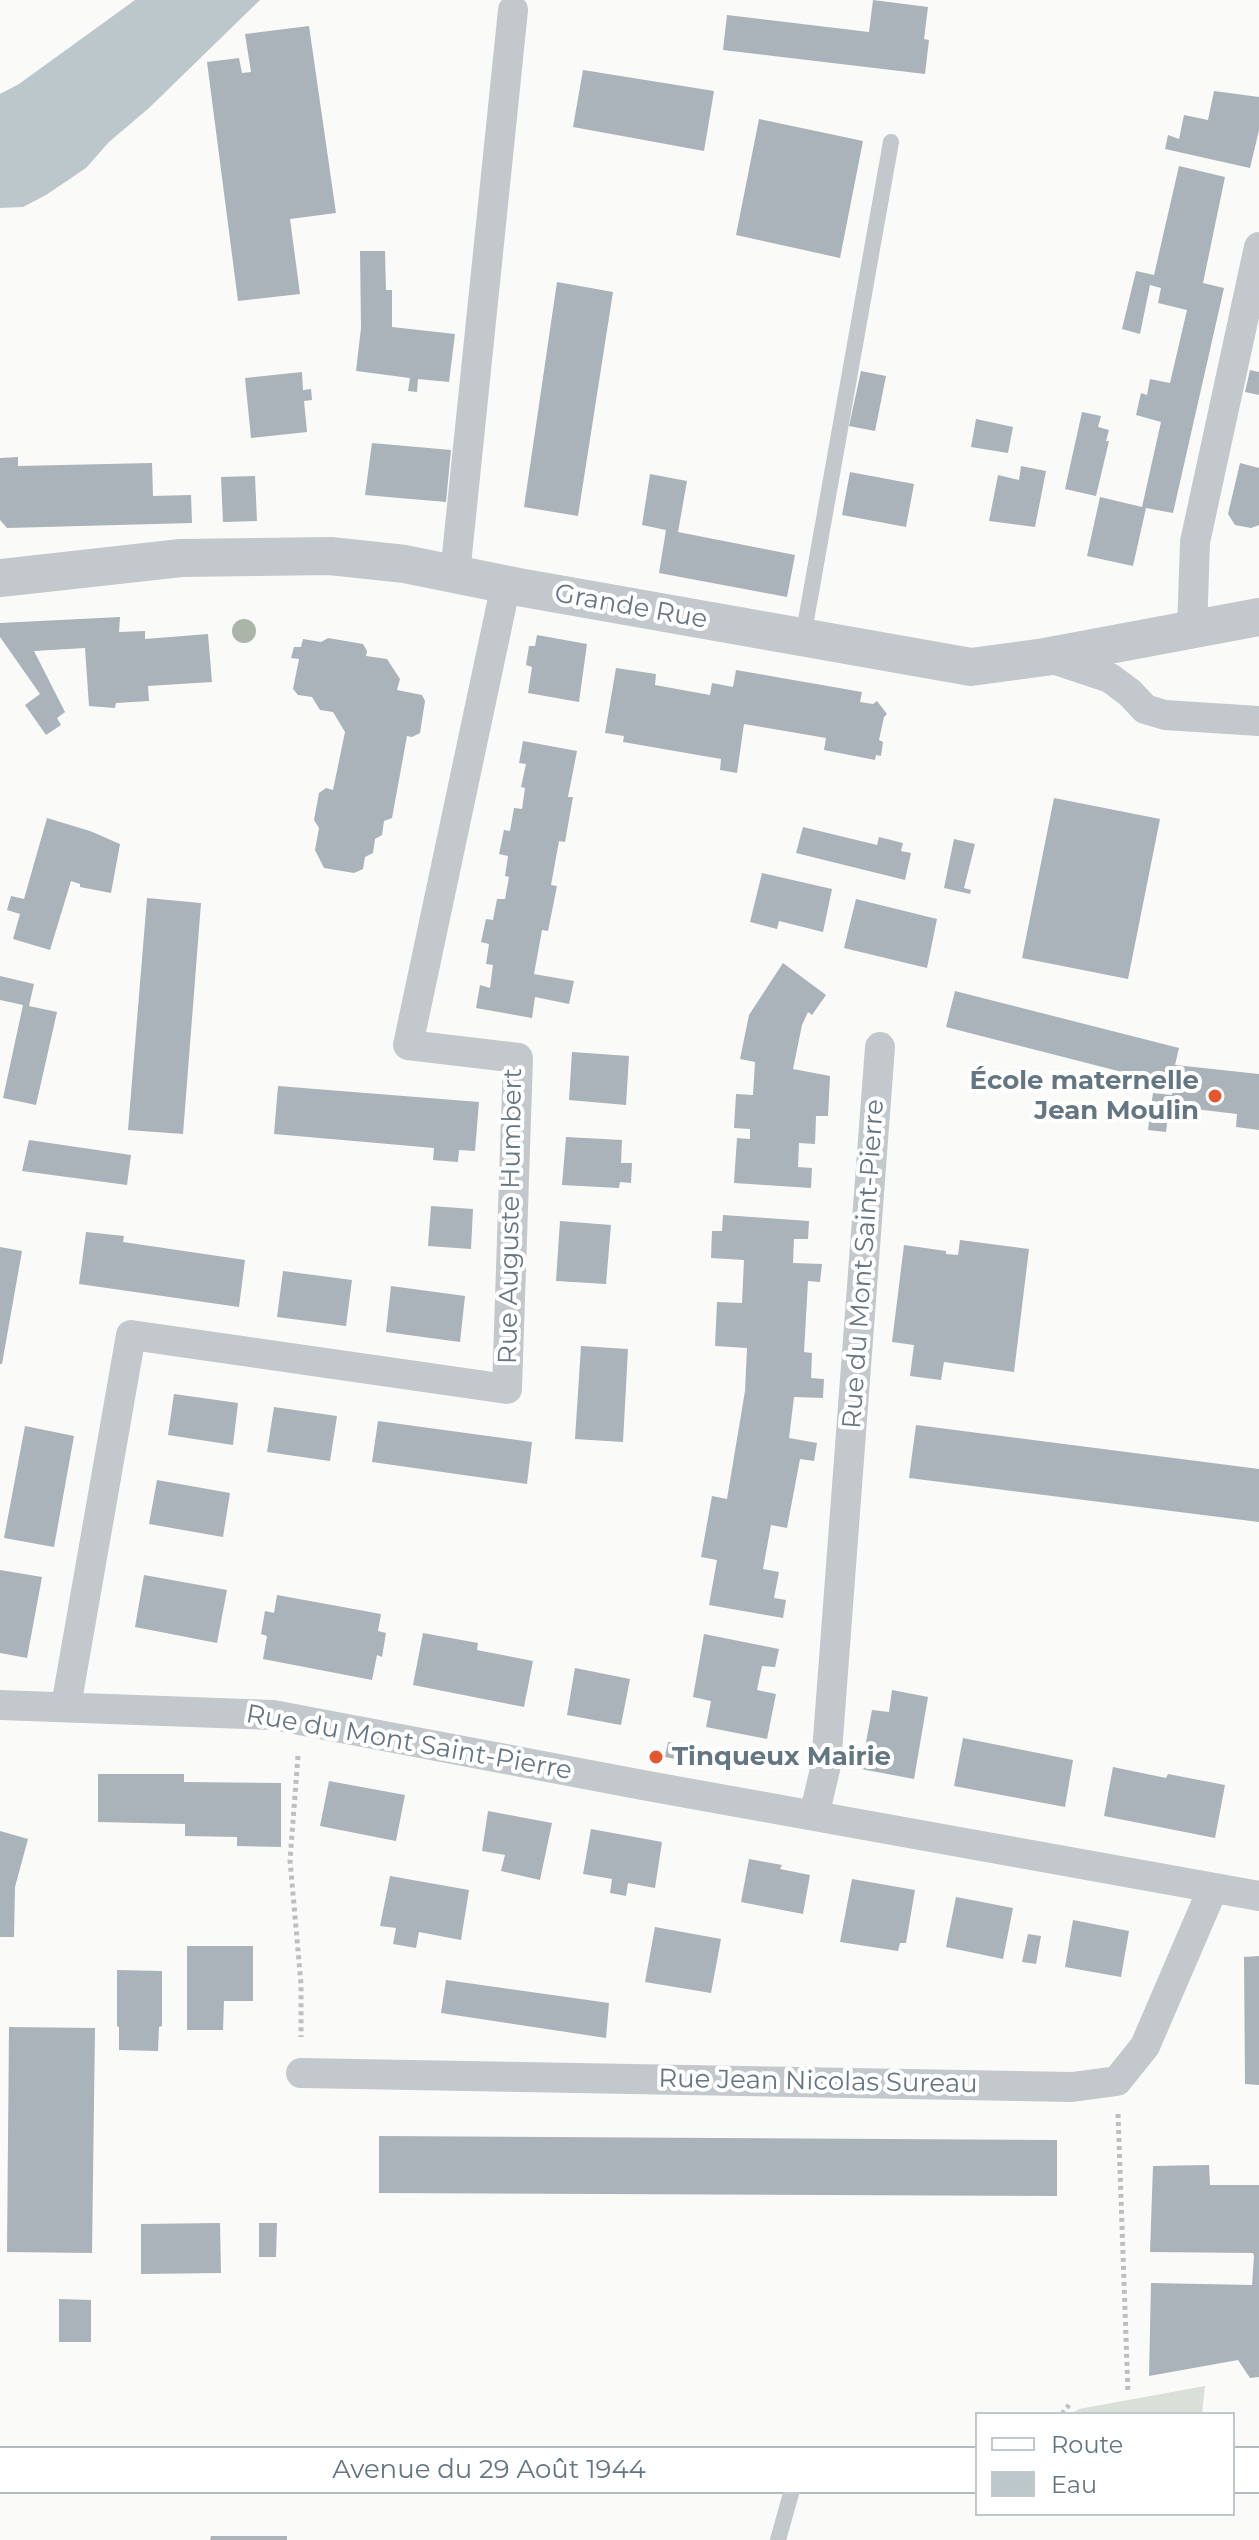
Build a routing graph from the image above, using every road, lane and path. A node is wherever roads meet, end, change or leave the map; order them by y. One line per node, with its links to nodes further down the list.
1 (513, 10): 4 (street)
2 (891, 142): 9 (lane)
3 (1259, 247): 8 (street)
4 (455, 574): 5 (street, Grande Rue); 6 (street, Grande Rue)
5 (0, 578)
6 (506, 584): 9 (street, Grande Rue); 14 (street, Rue Auguste Humbert)
7 (1259, 617): 8 (street, Grande Rue)
8 (1192, 630): 10 (street, Grande Rue)
9 (802, 639): 10 (street, Grande Rue)
10 (1045, 657): 11 (street)
11 (1259, 721)
12 (880, 1047): 16 (street, Rue du Mont Saint-Pierre)
13 (0, 1705): 14 (street, Rue du Mont Saint-Pierre)
14 (66, 1706): 15 (street, Rue du Mont Saint-Pierre)
15 (298, 1719): 16 (street, Rue du Mont Saint-Pierre); 19 (path)
16 (814, 1816): 17 (street, Rue du Mont Saint-Pierre)
17 (1213, 1888): 18 (street, Rue du Mont Saint-Pierre); 20 (street)
18 (1259, 1896)
19 (301, 2073): 20 (street, Rue Jean Nicolas Sureau)
20 (1117, 2081): 21 (path)
21 (1128, 2393)
22 (1069, 2405): 23 (path)
23 (1064, 2412)
24 (0, 2470): 25 (main road, Avenue du 29 Août 1944)
25 (798, 2470): 26 (main road, Avenue du 29 Août 1944); 29 (lane)
26 (975, 2470)
27 (1235, 2470): 28 (main road)
28 (1259, 2470)
29 (778, 2540)

